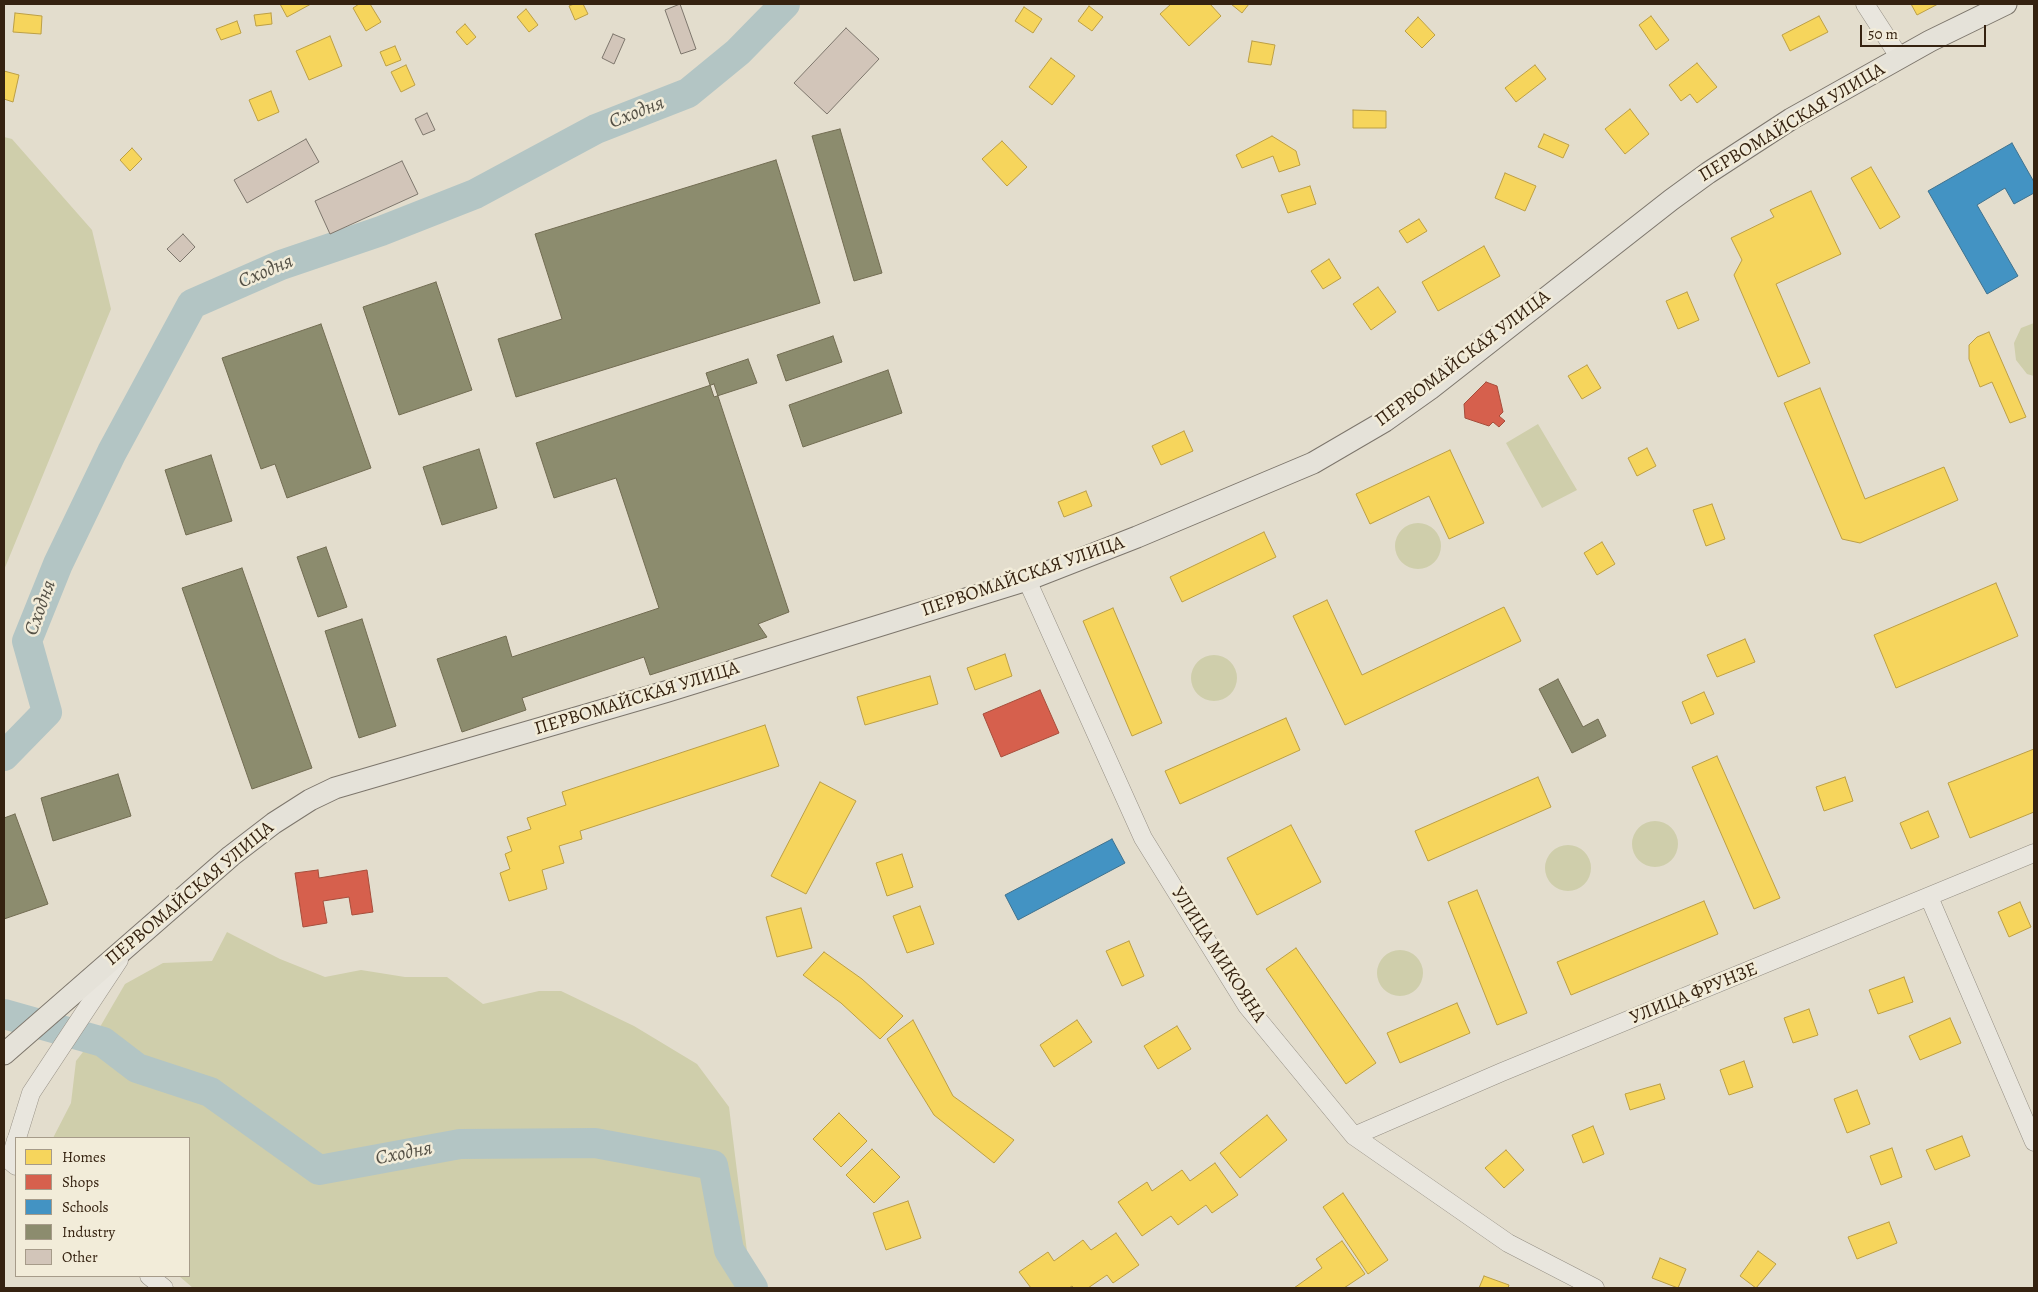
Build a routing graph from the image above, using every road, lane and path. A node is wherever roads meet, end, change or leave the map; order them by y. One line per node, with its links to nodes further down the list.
1 (1865, 4): 3 (street)
2 (2006, 4): 3 (main road, ПЕРВОМАЙСКАЯ УЛИЦА)
3 (1900, 58): 4 (main road, ПЕРВОМАЙСКАЯ УЛИЦА)
4 (1027, 580): 7 (main road, ПЕРВОМАЙСКАЯ УЛИЦА); 9 (street, УЛИЦА МИКОЯНА)
5 (2034, 853): 6 (street, УЛИЦА ФРУНЗЕ)
6 (1929, 897): 9 (street, УЛИЦА ФРУНЗЕ); 11 (street)
7 (127, 948): 8 (main road, ПЕРВОМАЙСКАЯ УЛИЦА); 10 (street)
8 (4, 1054)
9 (1354, 1136): 16 (street, УЛИЦА МИКОЯНА)
10 (18, 1137)
11 (2034, 1142)
12 (15, 1145): 13 (street)
13 (15, 1165)
14 (150, 1277): 15 (street)
15 (164, 1288)
16 (1595, 1288)

